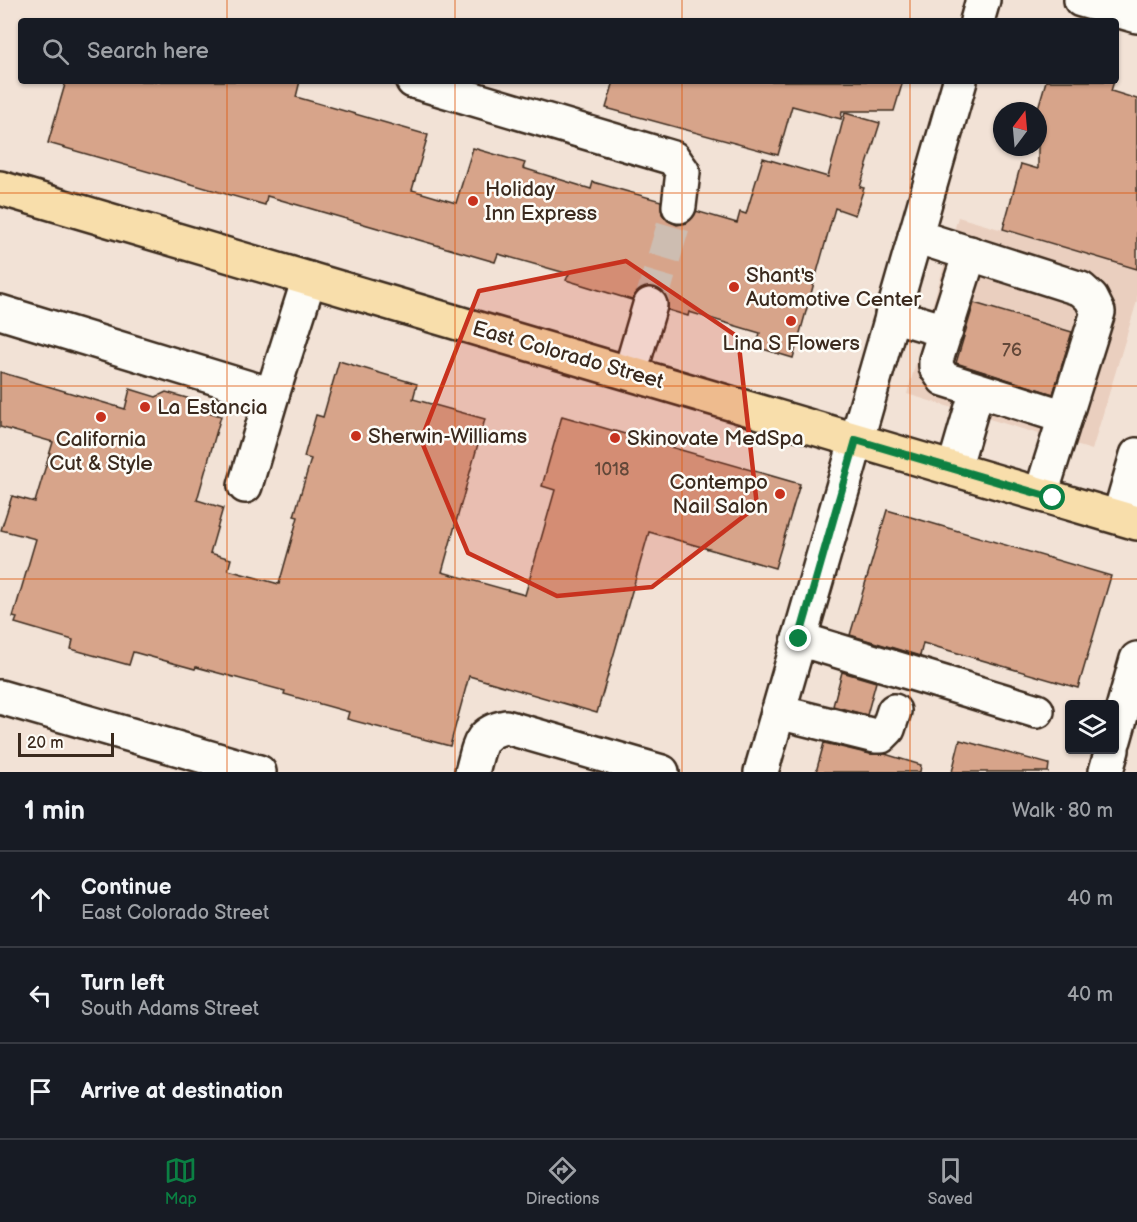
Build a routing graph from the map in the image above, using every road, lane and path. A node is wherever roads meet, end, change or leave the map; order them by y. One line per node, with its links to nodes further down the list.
1 (983, 0): 4 (street)
2 (1081, 0): 3 (street)
3 (1137, 16)
4 (978, 18)
5 (423, 84): 8 (street)
6 (959, 84): 9 (street)
7 (0, 188): 11 (main road, East Colorado Street)
8 (679, 206)
9 (915, 236): 10 (street); 14 (street)
10 (970, 253): 15 (street); 19 (street)
11 (309, 279): 16 (main road, East Colorado Street); 18 (street)
12 (650, 305): 16 (street)
13 (0, 312): 18 (street)
14 (892, 315): 15 (street); 20 (street)
15 (946, 331): 17 (street)
16 (630, 373): 20 (main road, East Colorado Street)
17 (977, 390): 19 (street); 22 (street)
18 (272, 395): 23 (street)
19 (1065, 417): 24 (street)
20 (856, 440): 22 (main road, East Colorado Street); 26 (street)
21 (1137, 455): 25 (street)
22 (954, 469): 24 (main road, East Colorado Street)
23 (245, 486)
24 (1041, 494): 25 (main road, East Colorado Street)
25 (1128, 520)
26 (799, 639): 30 (street); 31 (street)
27 (1137, 659): 32 (street)
28 (0, 697): 33 (street)
29 (894, 711): 31 (street)
30 (1037, 711)
31 (778, 712): 36 (street)
32 (1119, 725)
33 (259, 772)
34 (472, 772): 35 (street)
35 (662, 772)
36 (761, 772)

